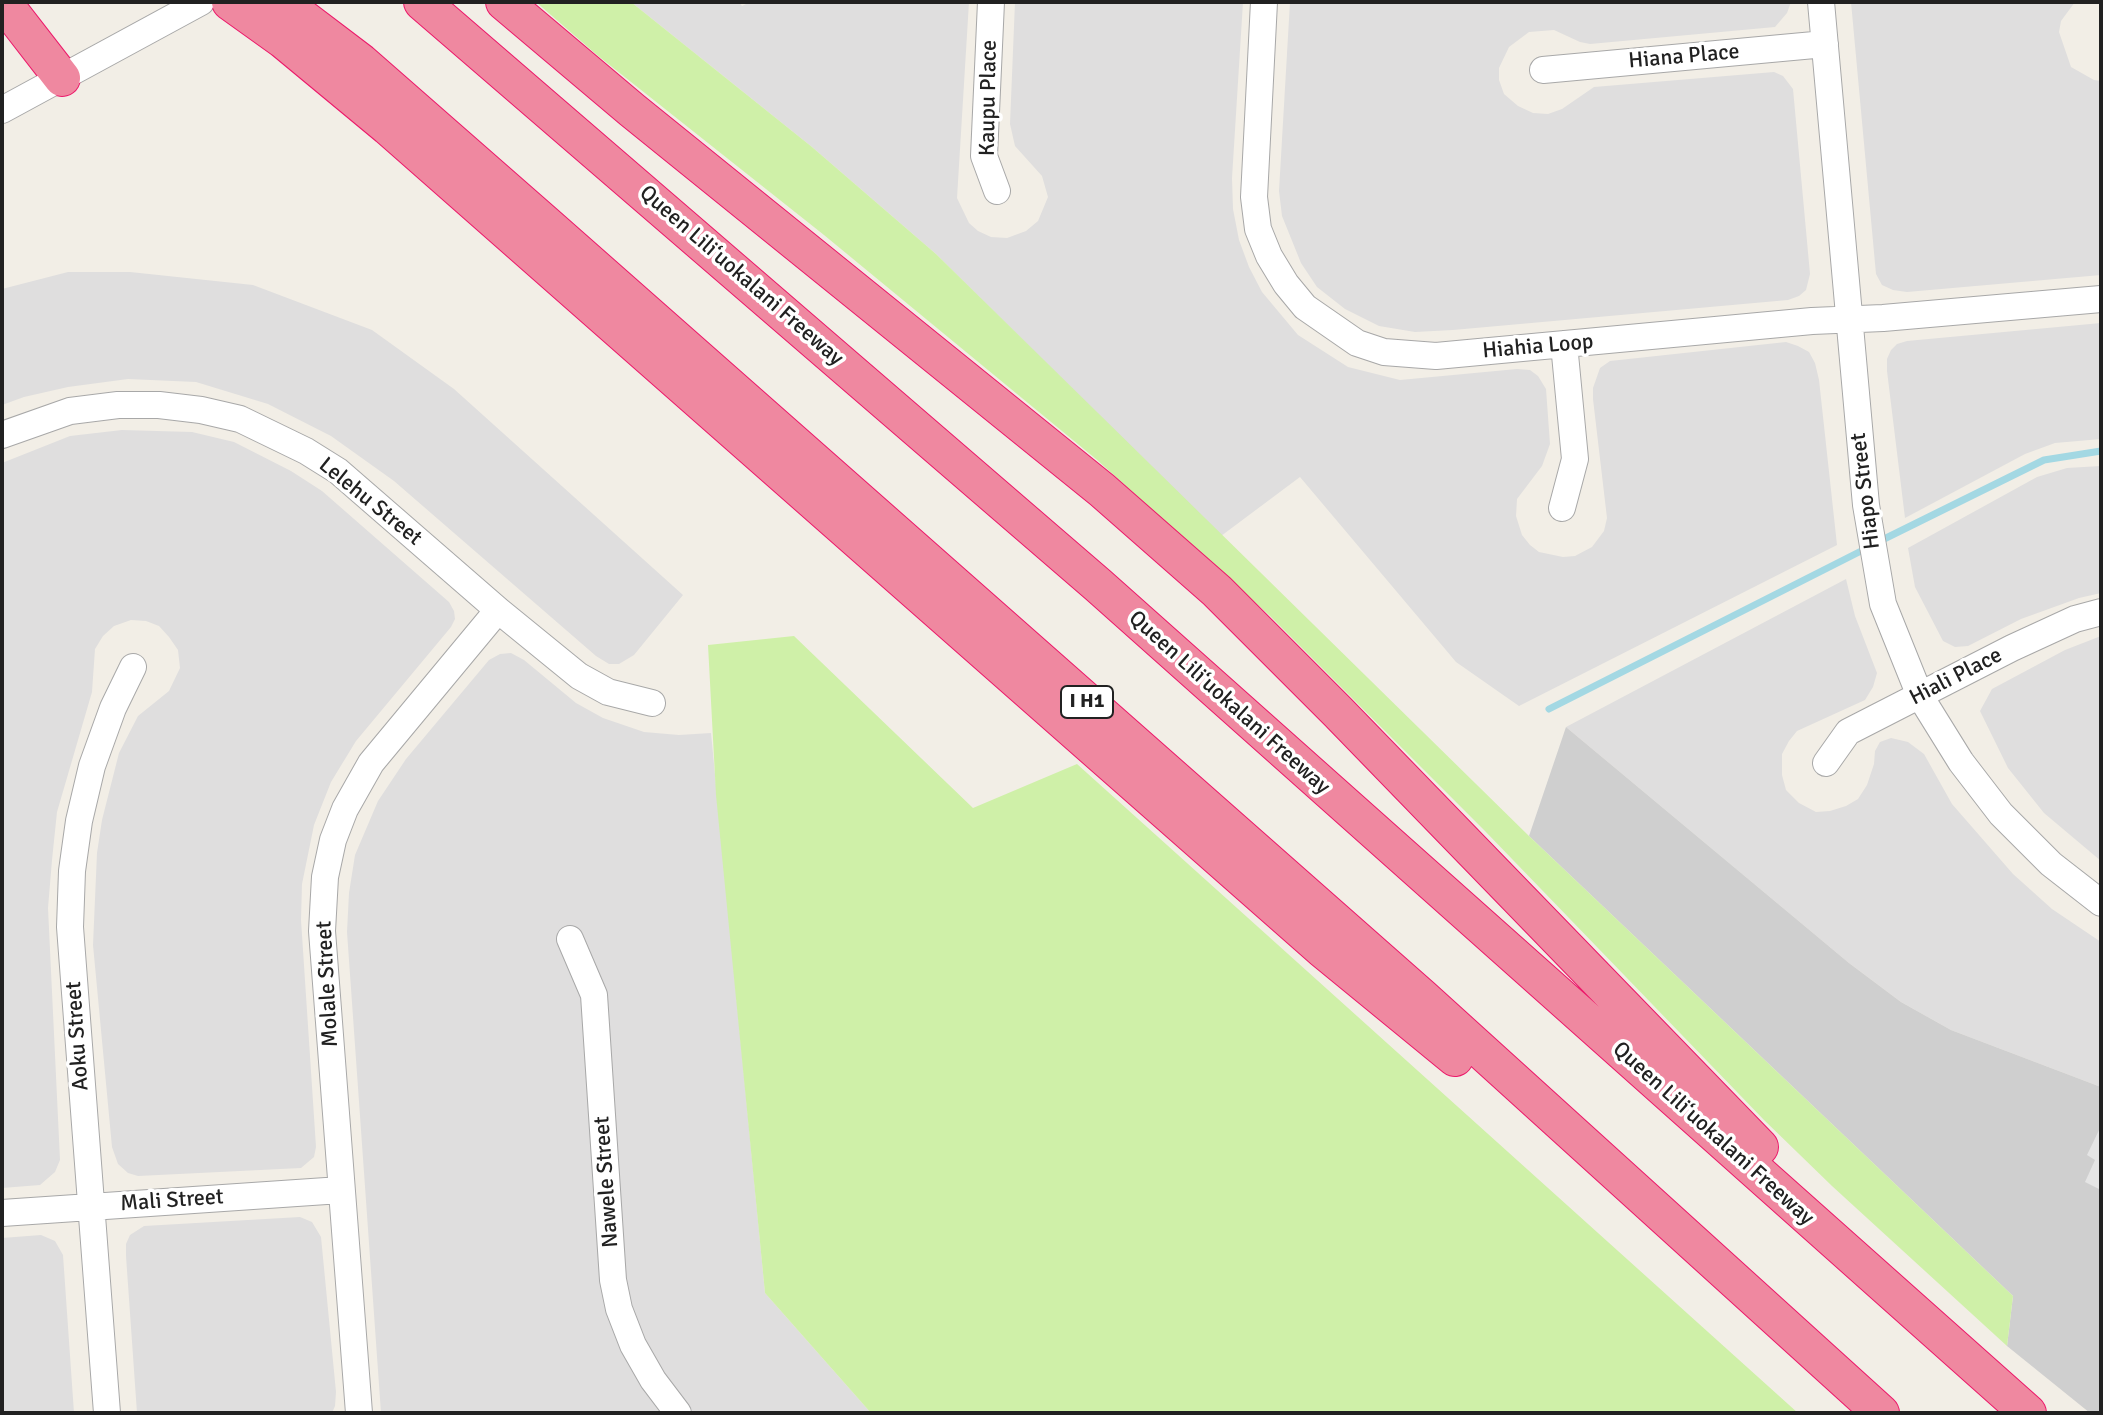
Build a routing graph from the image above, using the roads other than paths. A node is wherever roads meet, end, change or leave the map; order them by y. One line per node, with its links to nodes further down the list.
1 (3, 2): 14 (highway)
2 (201, 2): 14 (street)
3 (230, 2): 34 (highway)
4 (282, 2): 34 (highway, I H1)
5 (422, 2): 33 (highway, Queen Liliʻuokalani Freeway)
6 (504, 2): 33 (highway)
7 (991, 2): 16 (street, Kaupu Place)
8 (1264, 2): 19 (street, Hiahia Loop)
9 (1821, 2): 11 (street, Hiapo Street)
10 (2, 15): 12 (highway)
11 (1825, 44): 13 (street, Hiana Place); 18 (street, Hiapo Street)
12 (2, 50)
13 (1543, 70)
14 (62, 78): 15 (street)
15 (2, 110)
16 (997, 191)
17 (2101, 299): 18 (street, Hiahia Loop)
18 (1848, 320): 19 (street, Hiahia Loop); 25 (street, Hiapo Street)
19 (1564, 344): 21 (street)
20 (2, 435): 22 (street, Lelehu Street)
21 (1562, 508)
22 (498, 610): 26 (street, Lelehu Street); 30 (street, Molale Street)
23 (2101, 612): 25 (street, Hiali Place)
24 (133, 667): 31 (street, Aoku Street)
25 (1920, 696): 27 (street, Hiali Place); 28 (street, Hiapo Street)
26 (652, 703)
27 (1826, 763)
28 (2101, 903)
29 (570, 939): 37 (street, Nawele Street)
30 (341, 1190): 31 (street, Mali Street); 36 (street, Molale Street)
31 (91, 1206): 32 (street, Mali Street); 35 (street, Aoku Street)
32 (2, 1213)
33 (1943, 1339): 39 (highway, Queen Liliʻuokalani Freeway)
34 (1839, 1376): 38 (highway, I H1)
35 (107, 1413)
36 (359, 1413)
37 (678, 1413)
38 (1881, 1413)
39 (2028, 1413)

